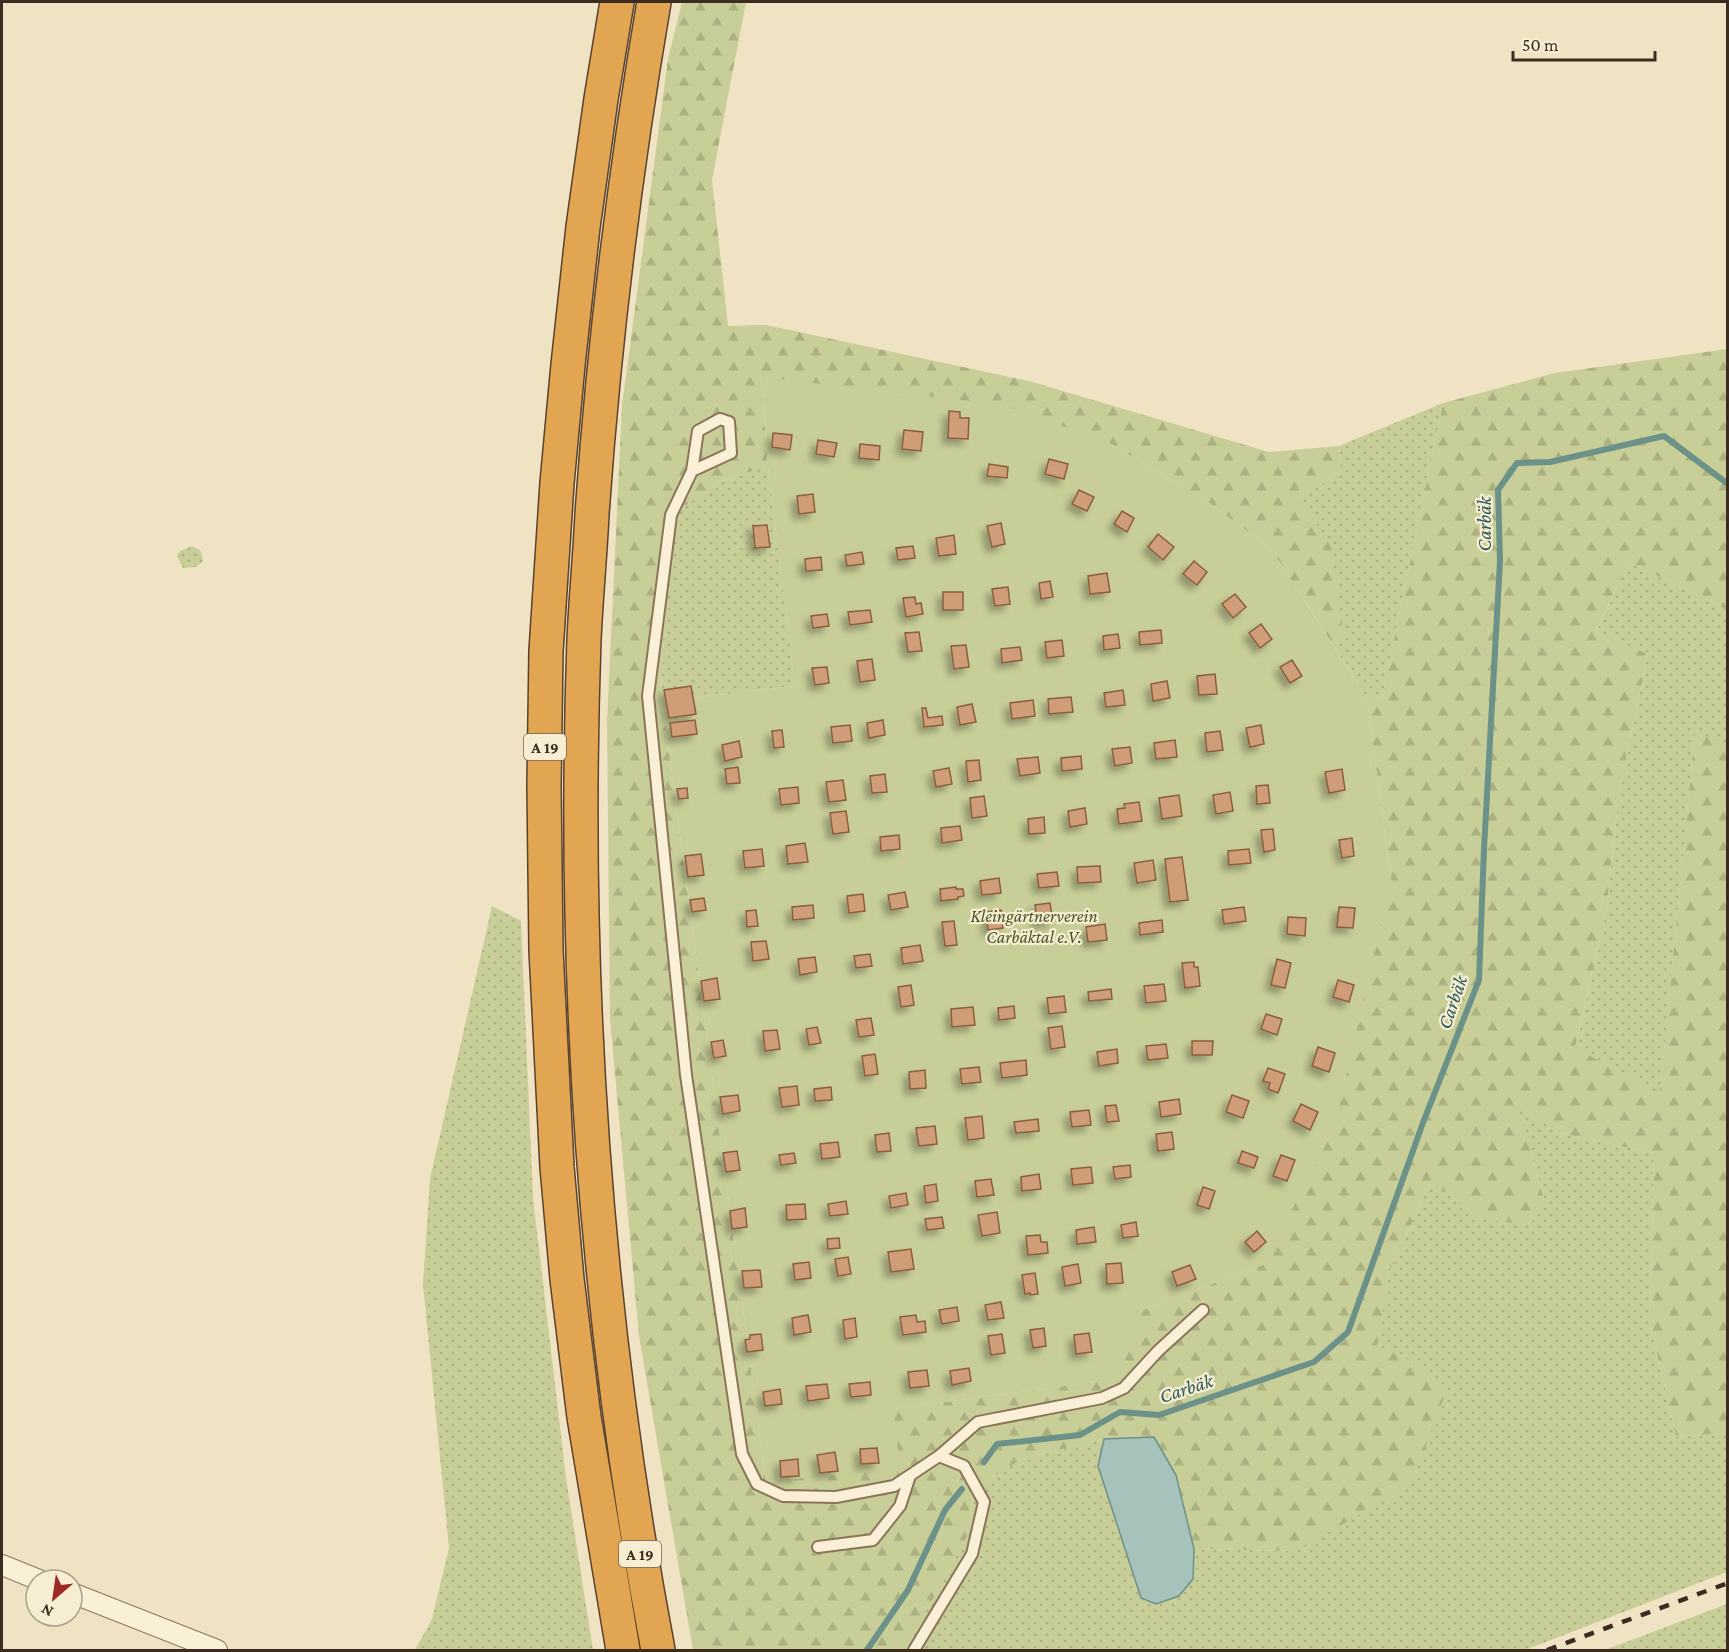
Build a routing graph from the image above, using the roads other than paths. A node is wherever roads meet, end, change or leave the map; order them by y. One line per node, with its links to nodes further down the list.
1 (617, 2): 12 (highway, A 19)
2 (654, 2): 13 (highway, A 19)
3 (692, 471): 3 (lane); 6 (lane)
4 (1203, 1310): 5 (lane)
5 (939, 1456): 6 (lane); 14 (lane)
6 (910, 1475): 7 (lane)
7 (818, 1547)
8 (2, 1565): 9 (street)
9 (24, 1574)
10 (84, 1598): 11 (street)
11 (217, 1650)
12 (623, 1650)
13 (658, 1650)
14 (914, 1650)

